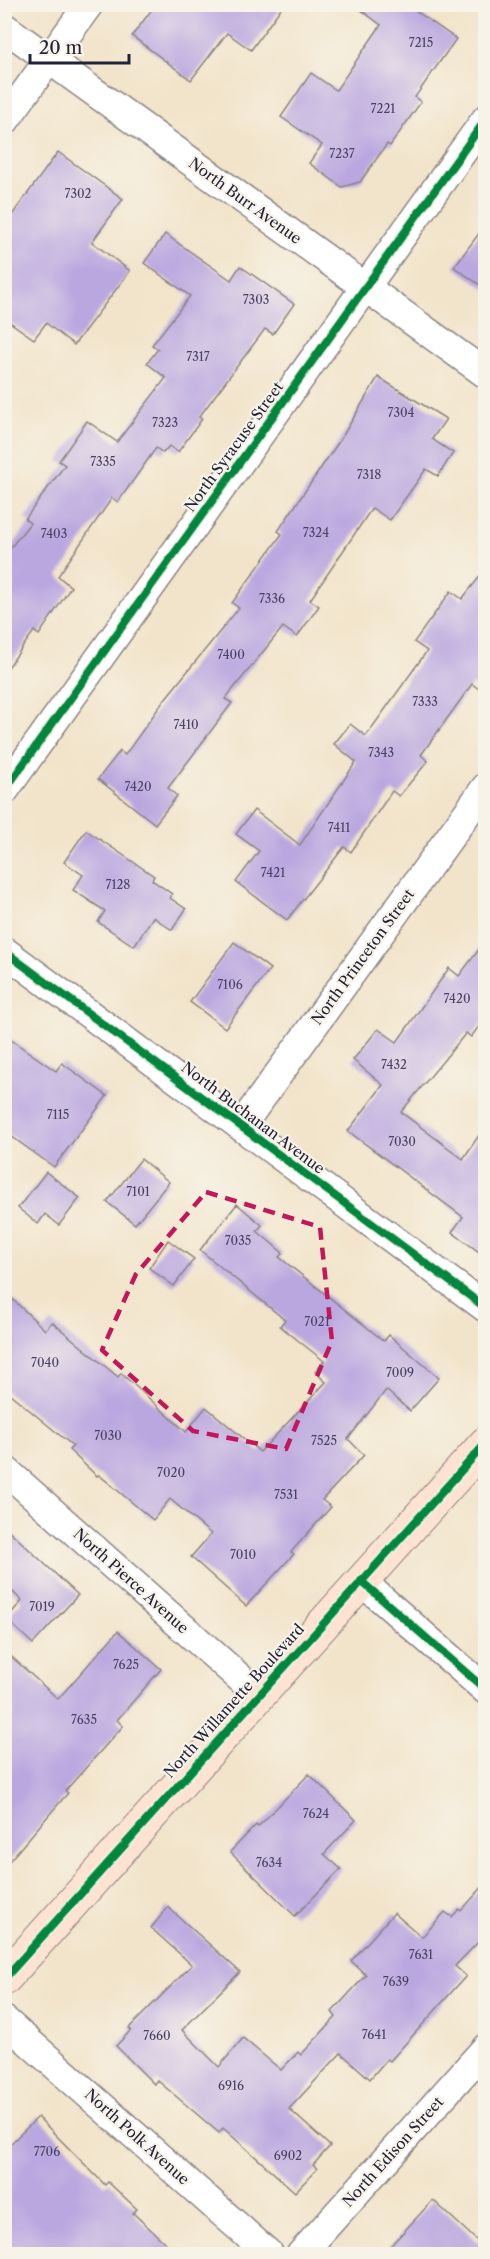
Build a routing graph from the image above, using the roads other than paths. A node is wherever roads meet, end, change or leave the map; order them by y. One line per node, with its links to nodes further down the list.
1 (89, 4): 3 (street)
2 (4, 27): 3 (street, North Burr Avenue)
3 (49, 60): 5 (street); 6 (street, North Burr Avenue)
4 (486, 119): 6 (street, North Syracuse Street)
5 (4, 122)
6 (364, 287): 7 (street, North Burr Avenue); 9 (street, North Syracuse Street)
7 (486, 374)
8 (486, 787): 11 (street, North Princeton Street)
9 (4, 791)
10 (4, 951): 11 (street, North Buchanan Avenue)
11 (241, 1126): 12 (street, North Buchanan Avenue)
12 (486, 1308)
13 (486, 1443): 15 (main road, North Willamette Boulevard)
14 (4, 1469): 17 (street, North Pierce Avenue)
15 (361, 1581): 16 (street); 17 (main road, North Willamette Boulevard)
16 (486, 1690)
17 (258, 1694): 18 (main road, North Willamette Boulevard)
18 (4, 1978)
19 (4, 2020): 21 (street, North Polk Avenue)
20 (486, 2048): 22 (street, North Edison Street)
21 (269, 2254)
22 (301, 2254)

